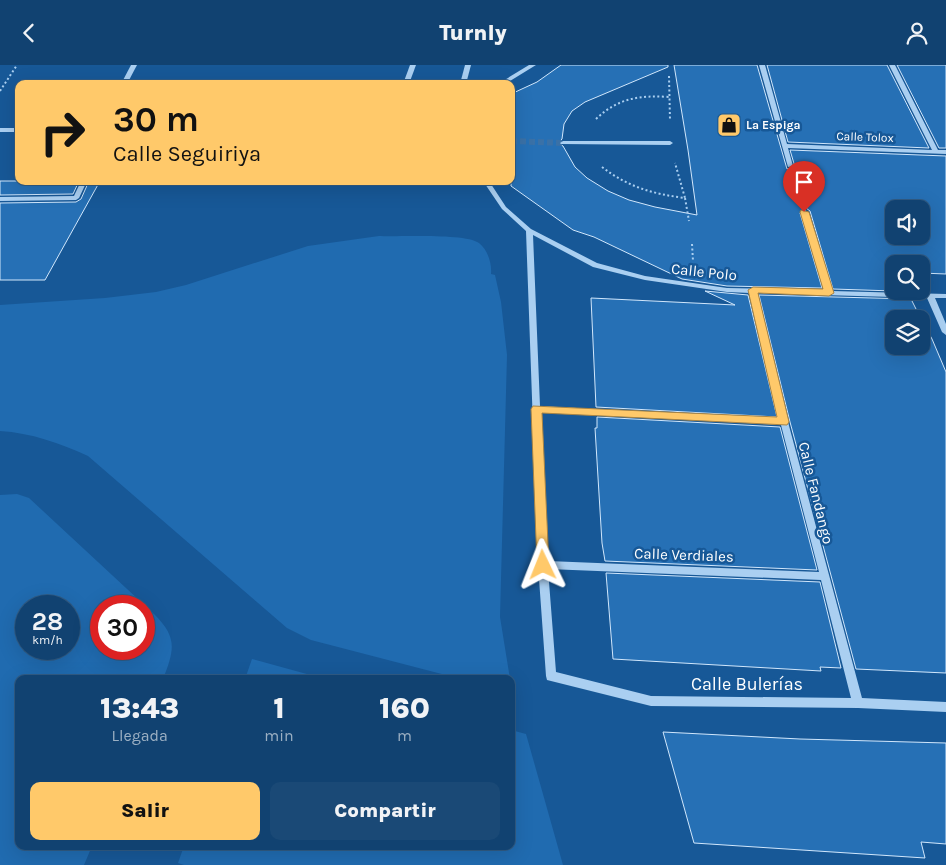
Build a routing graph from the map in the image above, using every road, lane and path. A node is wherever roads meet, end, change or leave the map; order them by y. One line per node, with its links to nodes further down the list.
1 (17, 65): 13 (path)
2 (134, 65): 9 (street)
3 (413, 65): 10 (street)
4 (468, 65): 11 (street)
5 (534, 65): 12 (street)
6 (762, 65): 19 (street)
7 (892, 65): 20 (street)
8 (669, 76): 14 (path)
9 (126, 80)
10 (407, 80)
11 (464, 80)
12 (508, 80)
13 (0, 91)
14 (669, 97)
15 (0, 130): 16 (street)
16 (15, 130)
17 (563, 143): 18 (street)
18 (670, 143)
19 (784, 146): 20 (street, Calle Tolox); 22 (street)
20 (936, 151): 21 (street, Calle Tolox)
21 (946, 152)
22 (790, 166)
23 (82, 185): 26 (street)
24 (489, 185): 29 (street, Calle Polo)
25 (685, 198): 28 (path)
26 (0, 199)
27 (804, 212): 31 (street)
28 (689, 221)
29 (529, 230): 30 (street, Calle Polo); 36 (street)
30 (753, 290): 31 (street, Calle Polo); 37 (street, Calle Fandango)
31 (829, 293): 32 (street, Calle Polo)
32 (885, 295)
33 (930, 296): 34 (street, Calle Polo); 35 (street)
34 (946, 296)
35 (946, 332)
36 (537, 409): 37 (street); 38 (street)
37 (784, 422): 39 (street, Calle Fandango)
38 (543, 565): 39 (street, Calle Verdiales); 40 (street, Calle Bulerías)
39 (823, 576): 40 (street, Calle Fandango)
40 (858, 703): 41 (street, Calle Bulerías)
41 (946, 707)

